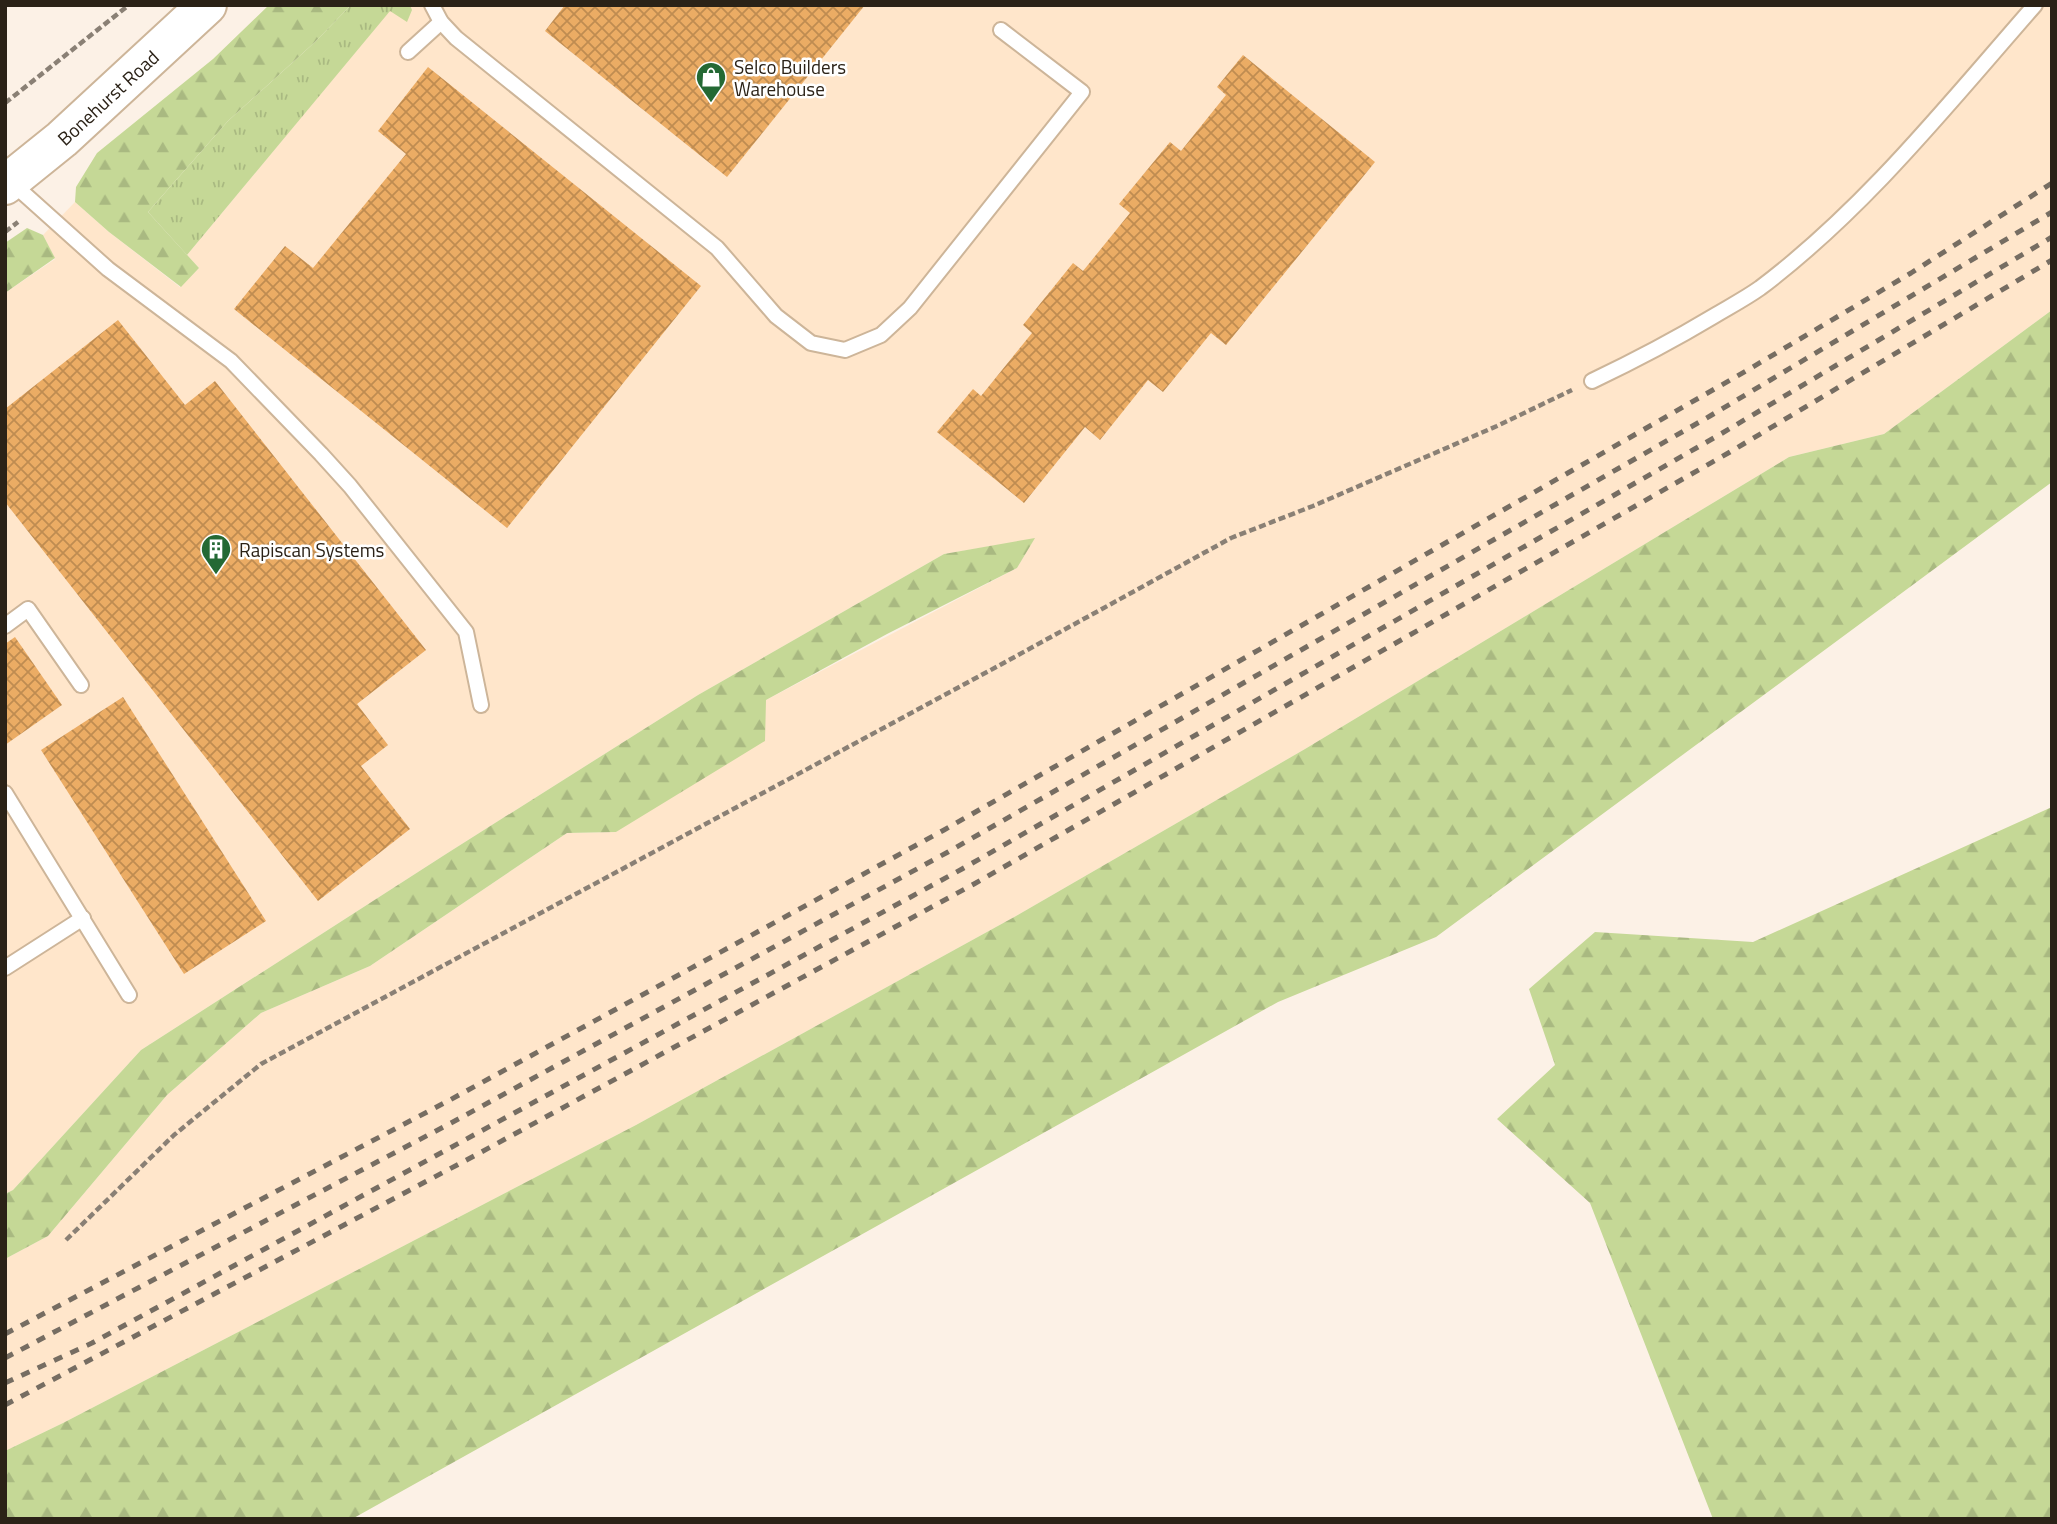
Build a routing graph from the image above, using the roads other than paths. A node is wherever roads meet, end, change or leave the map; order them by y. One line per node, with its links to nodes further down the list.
1 (207, 5): 7 (main road, Bonehurst Road)
2 (432, 5): 4 (lane)
3 (2035, 5): 8 (lane)
4 (441, 22): 5 (lane); 6 (lane)
5 (1001, 30)
6 (408, 52)
7 (8, 183): 11 (lane)
8 (1592, 381)
9 (5, 626): 10 (lane)
10 (80, 685)
11 (481, 705)
12 (5, 793): 13 (lane)
13 (83, 918): 14 (lane); 15 (lane)
14 (5, 968)
15 (130, 995)

